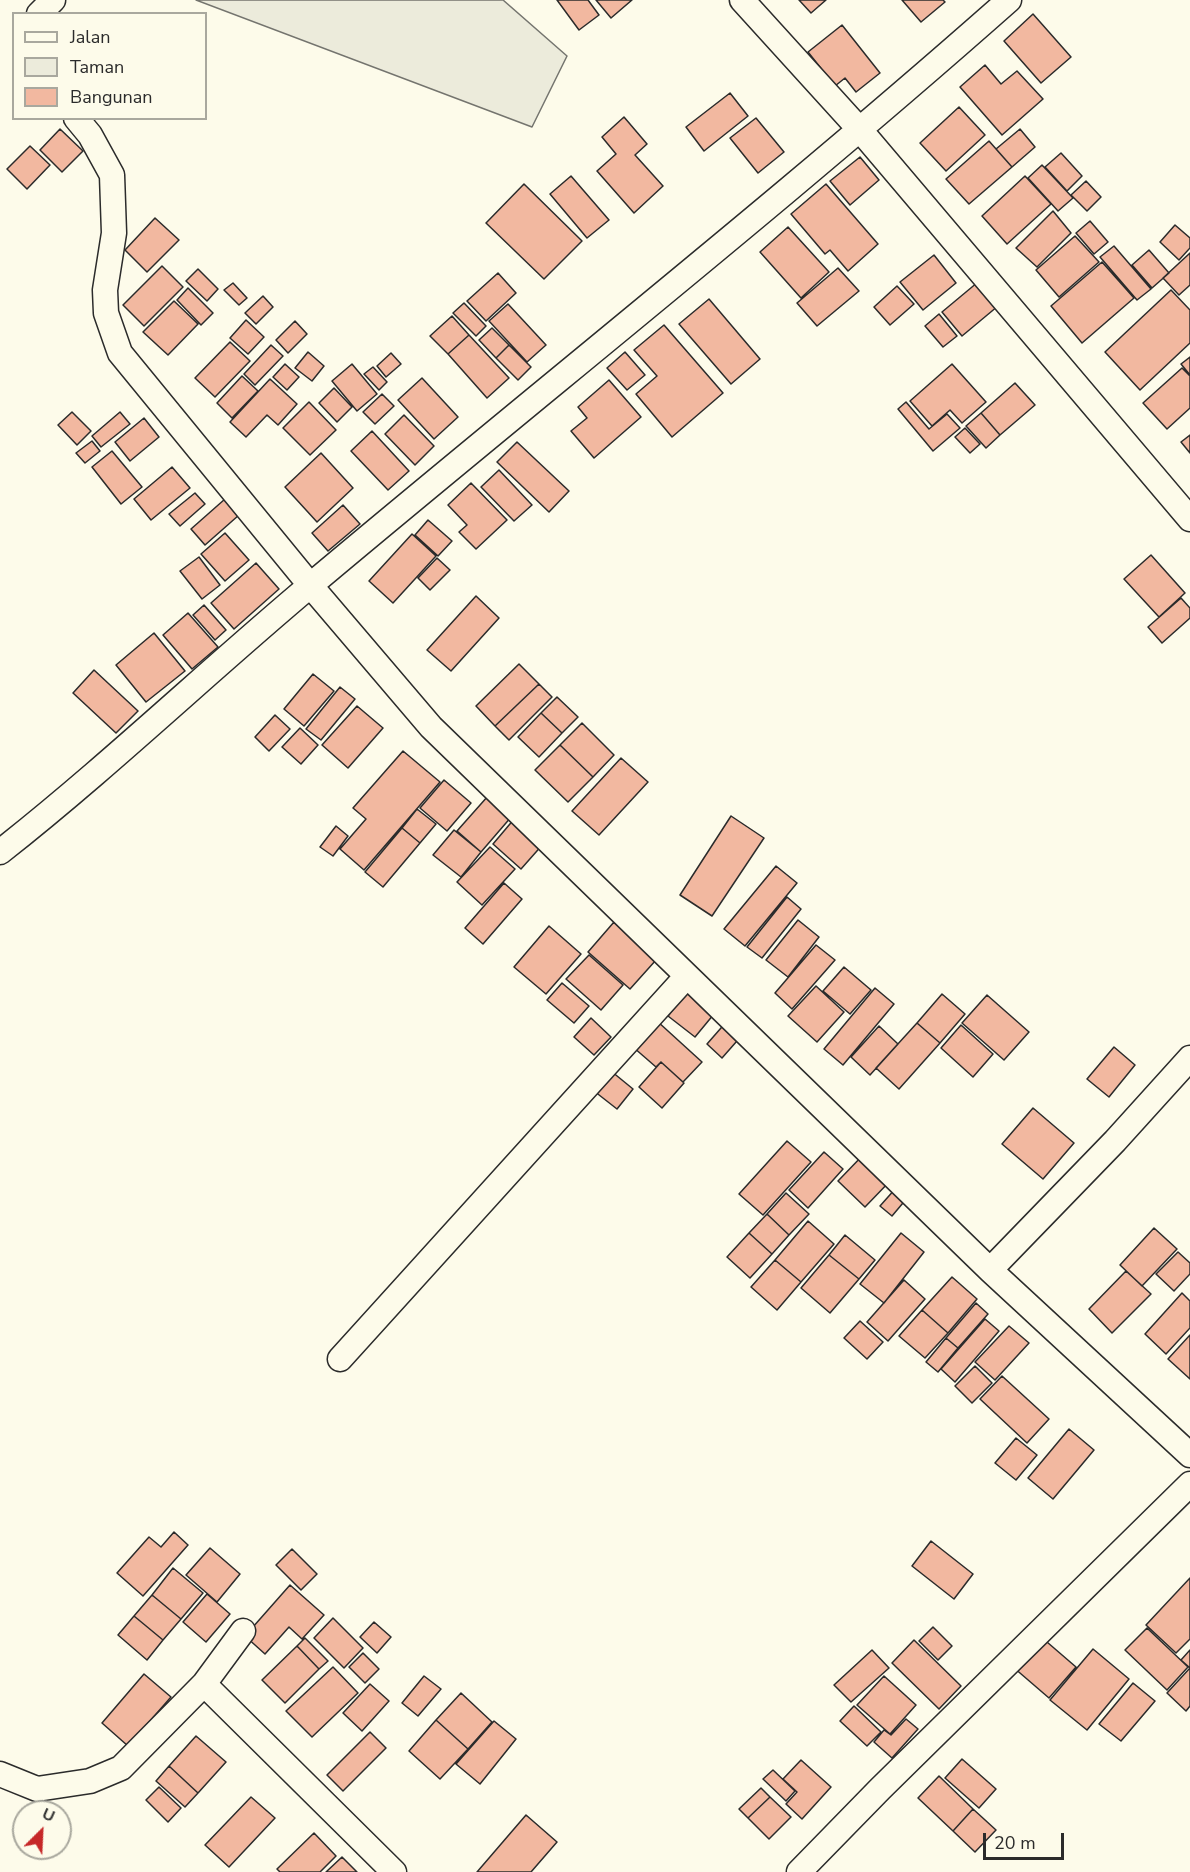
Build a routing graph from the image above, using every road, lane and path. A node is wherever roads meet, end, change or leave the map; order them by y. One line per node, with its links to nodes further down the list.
1 (53, 0): 4 (street)
2 (742, 0): 6 (street)
3 (1009, 0): 6 (street)
4 (41, 12)
5 (78, 120): 8 (street)
6 (861, 131): 7 (street); 8 (street)
7 (1190, 519)
8 (310, 585): 9 (street); 10 (street)
9 (0, 852)
10 (686, 977): 12 (street); 13 (street)
11 (1190, 1058): 12 (street)
12 (990, 1270): 14 (street)
13 (340, 1359)
14 (1190, 1455)
15 (1190, 1484): 20 (street)
16 (243, 1631): 17 (street)
17 (204, 1684): 18 (street); 19 (street)
18 (0, 1774)
19 (394, 1872)
20 (800, 1872)

